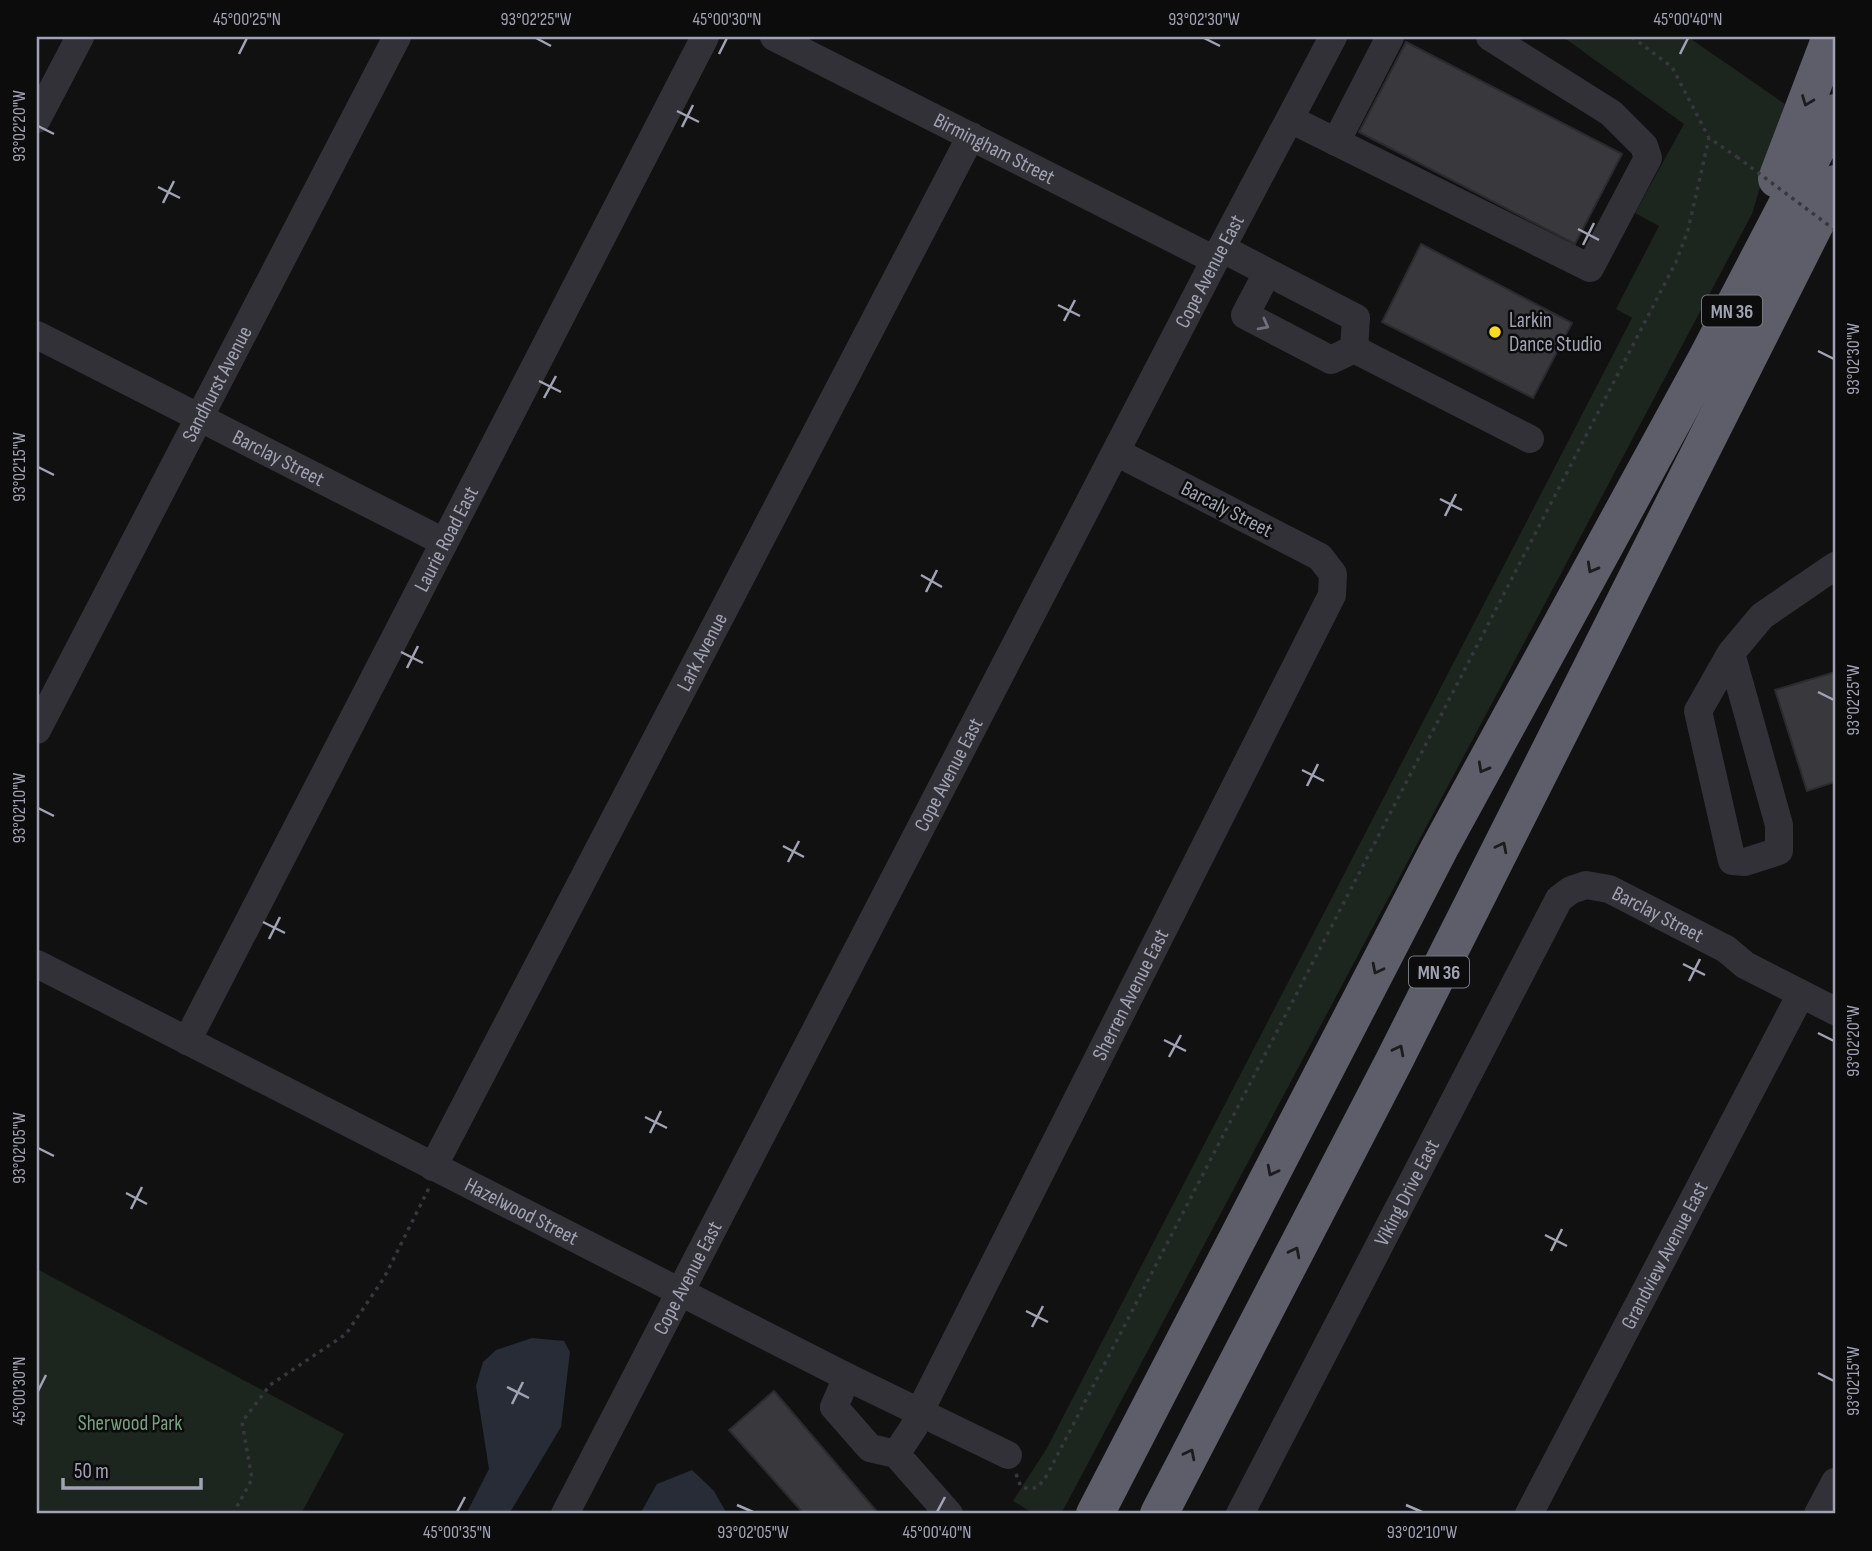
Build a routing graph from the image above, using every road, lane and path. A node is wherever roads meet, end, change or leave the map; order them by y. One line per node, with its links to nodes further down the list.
1 (80, 37): 11 (street)
2 (397, 37): 23 (street, Sandhurst Avenue)
3 (705, 37): 28 (street, Laurie Road East)
4 (774, 37): 13 (street, Birmingham Street)
5 (1334, 37): 12 (street, Cope Avenue East)
6 (1390, 37): 15 (street)
7 (1490, 37): 15 (street)
8 (1632, 37): 14 (path)
9 (1831, 37): 27 (highway, one-way to 27)
10 (1835, 113): 27 (highway, MN 36)
11 (37, 119)
12 (1290, 119): 15 (street); 19 (street, Cope Avenue East)
13 (971, 136): 19 (street, Birmingham Street); 40 (street, Lark Avenue)
14 (1709, 138): 17 (path, bridge); 45 (path)
15 (1336, 142)
16 (1835, 184): 24 (highway, MN 36)
17 (1835, 230)
18 (1835, 237): 24 (highway)
19 (1218, 254): 20 (street, Birmingham Street); 26 (street, Cope Avenue East)
20 (1267, 273): 22 (street, Birmingham Street); 22 (street, one-way to 22)
21 (37, 335): 23 (street, Barclay Street)
22 (1354, 349): 25 (street)
23 (199, 418): 28 (street, Barclay Street); 32 (street, Sandhurst Avenue)
24 (1714, 428): 51 (highway, MN 36, one-way to 24)
25 (1530, 439)
26 (1116, 452): 30 (street, Barcaly Street); 41 (street, Cope Avenue East)
27 (1625, 508): 50 (highway, MN 36, one-way to 50)
28 (444, 542): 39 (street, Laurie Road East)
29 (1835, 566): 31 (street)
30 (1333, 574): 43 (street, Sherren Avenue East)
31 (1731, 653): 31 (street)
32 (37, 730)
33 (1586, 885): 34 (street, Barclay Street); 52 (street, Viking Drive East)
34 (1727, 948): 36 (street, Barclay Street); 37 (street, Barclay Street)
35 (37, 964): 39 (street, Hazelwood Street)
36 (1835, 992)
37 (1801, 994): 38 (street, Barclay Street); 53 (street, Grandview Avenue East)
38 (1835, 1012)
39 (187, 1041): 40 (street, Hazelwood Street)
40 (432, 1175): 41 (street, Hazelwood Street); 47 (path)
41 (680, 1292): 42 (street, Hazelwood Street); 48 (street, Cope Avenue East)
42 (847, 1377): 43 (street, Hazelwood Street); 44 (street)
43 (919, 1413): 44 (street, Sherren Avenue East); 45 (street, Hazelwood Street)
44 (896, 1454): 49 (street)
45 (1009, 1455)
46 (1835, 1482): 54 (street)
47 (233, 1514)
48 (565, 1514)
49 (949, 1514)
50 (1095, 1514)
51 (1158, 1514)
52 (1240, 1514)
53 (1529, 1514)
54 (1818, 1514)

